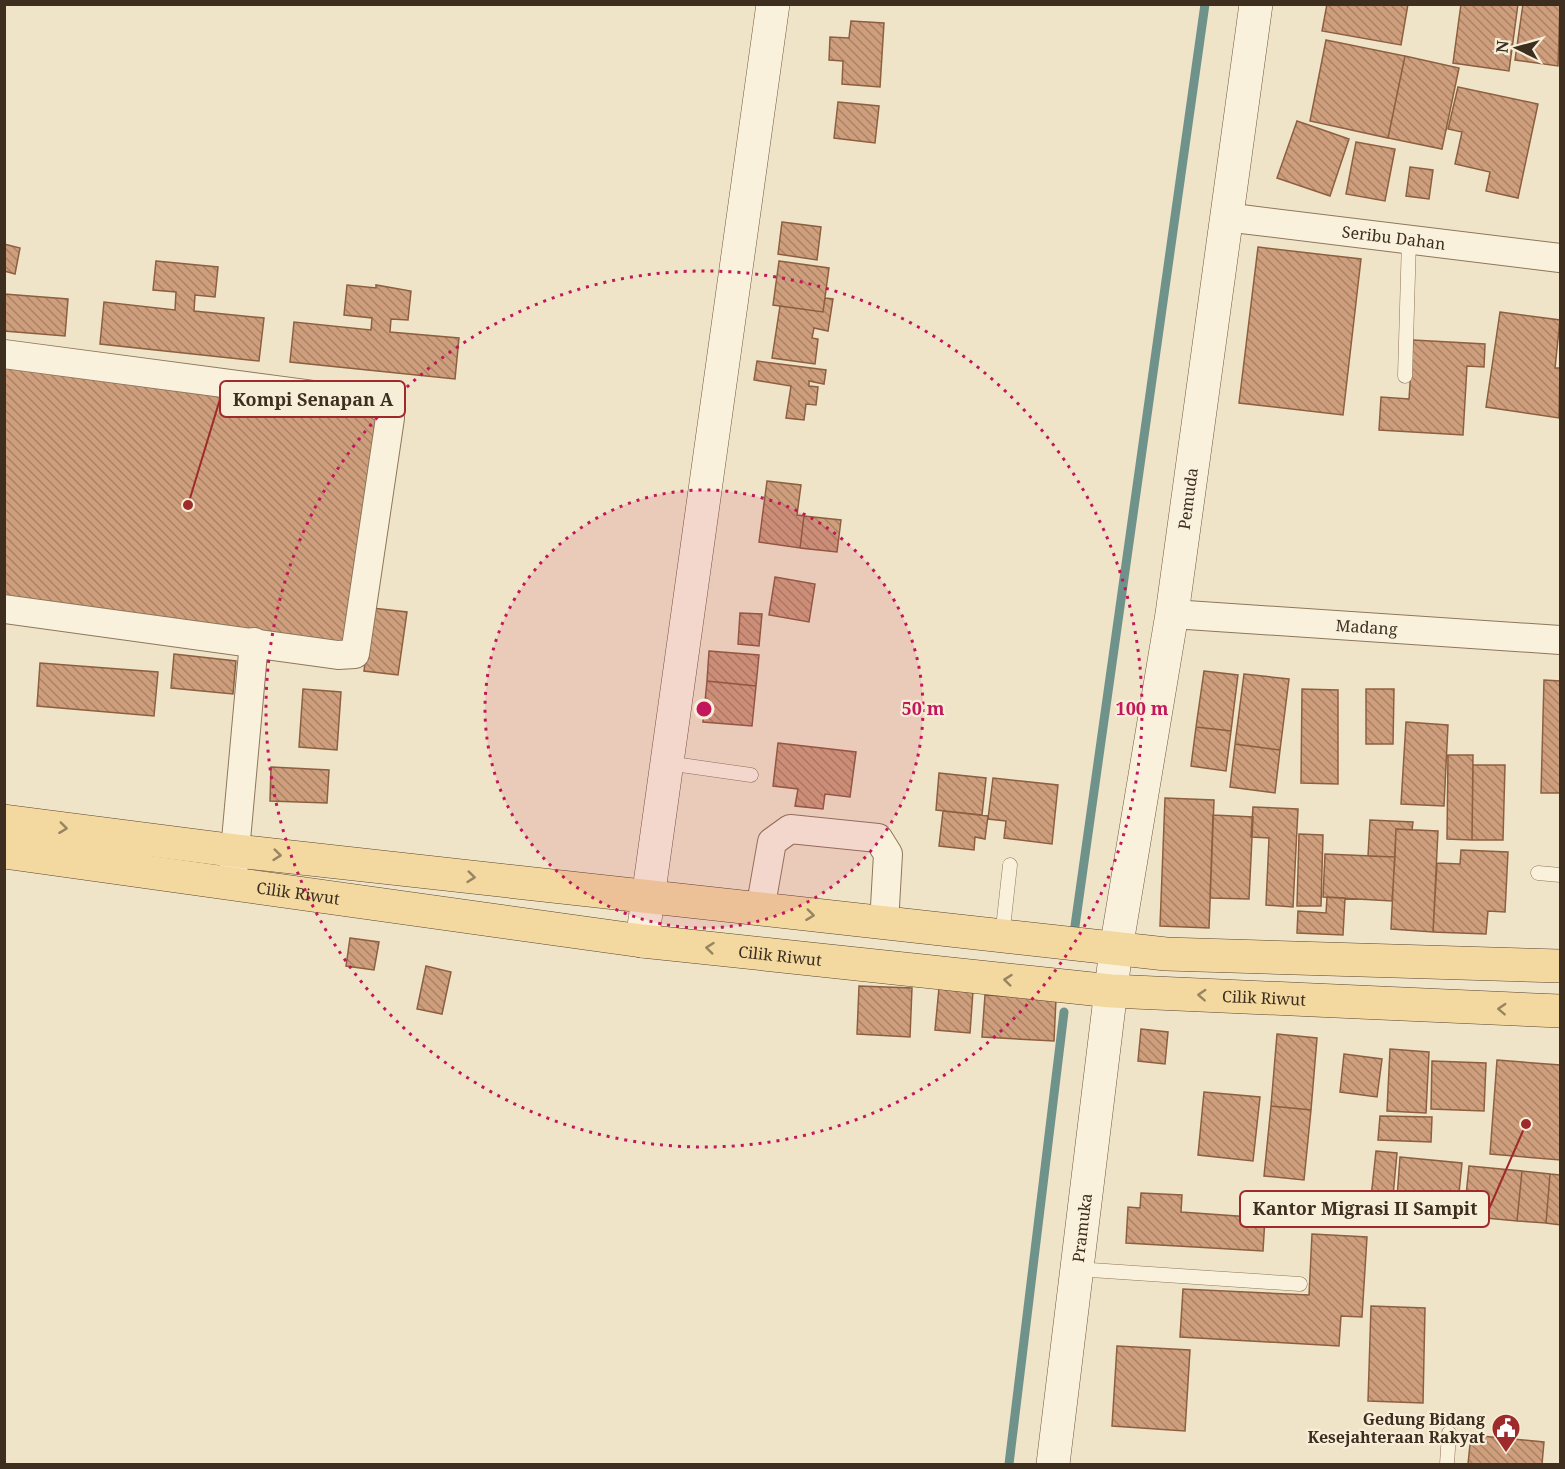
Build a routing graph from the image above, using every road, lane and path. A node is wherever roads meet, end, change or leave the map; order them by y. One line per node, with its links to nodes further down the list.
1 (773, 4): 12 (street)
2 (1256, 4): 3 (street, Pemuda)
3 (1225, 217): 4 (street, Seribu Dahan); 9 (street, Pemuda)
4 (1409, 240): 5 (street, Seribu Dahan); 7 (lane)
5 (1560, 258)
6 (4, 354): 11 (street)
7 (1406, 376)
8 (4, 609): 11 (street)
9 (1172, 614): 10 (street, Madang); 26 (street, Pemuda)
10 (1560, 640)
11 (254, 642): 15 (street)
12 (667, 763): 13 (lane); 21 (street)
13 (751, 775)
14 (4, 821): 15 (main road, Cilik Riwut, one-way to 15)
15 (237, 850): 20 (street); 21 (main road, Cilik Riwut, one-way to 21)
16 (4, 852): 20 (main road, Cilik Riwut)
17 (1010, 865): 24 (lane)
18 (1538, 873): 19 (lane)
19 (1560, 875)
20 (232, 883): 25 (main road, Cilik Riwut)
21 (648, 897): 22 (main road, Cilik Riwut); 25 (street)
22 (760, 910): 23 (main road, Cilik Riwut, one-way to 23); 23 (street)
23 (884, 924): 24 (main road, Cilik Riwut)
24 (1002, 937): 26 (main road, Cilik Riwut)
25 (642, 941): 29 (main road, Cilik Riwut, one-way to 25)
26 (1116, 950): 27 (main road, Cilik Riwut); 29 (street, Pemuda)
27 (1312, 958): 28 (main road, Cilik Riwut); 30 (main road)
28 (1560, 966)
29 (1112, 991): 30 (main road, Cilik Riwut, one-way to 29); 32 (street, Pramuka)
30 (1311, 1000): 31 (main road, Cilik Riwut, one-way to 30)
31 (1560, 1011)
32 (1076, 1269): 33 (lane); 35 (street, Pramuka)
33 (1300, 1284)
34 (1449, 1433): 36 (lane)
35 (1053, 1464)
36 (1447, 1464)

